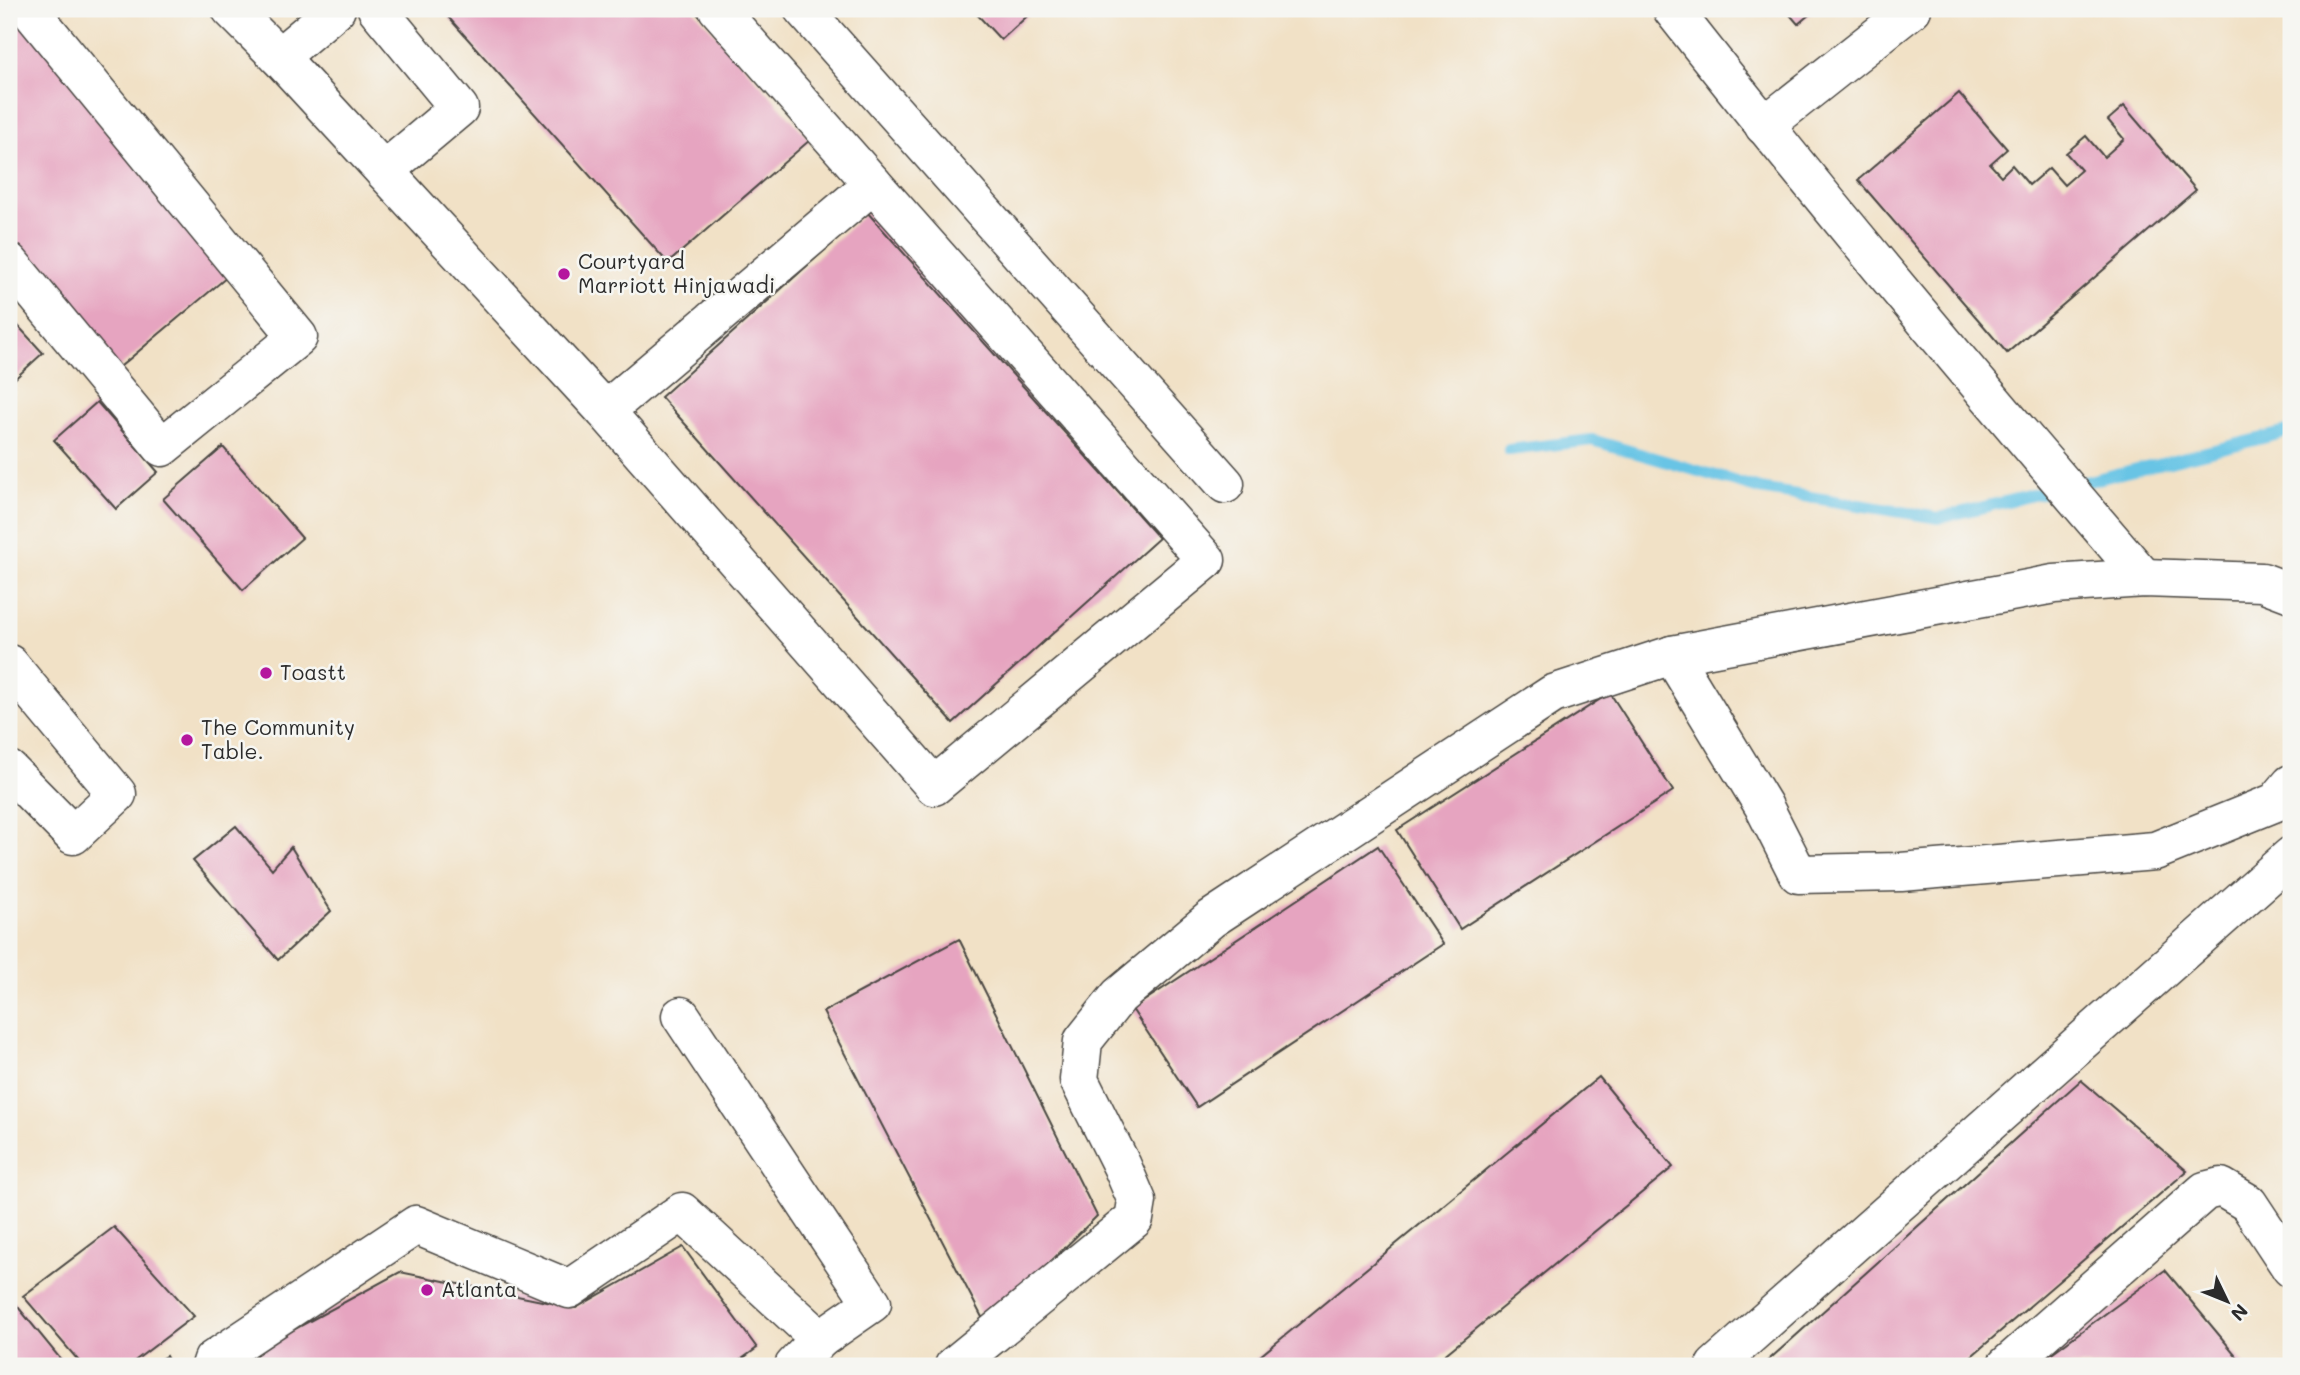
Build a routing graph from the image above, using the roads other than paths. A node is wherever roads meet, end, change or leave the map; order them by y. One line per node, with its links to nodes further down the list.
1 (29, 9): 13 (street)
2 (231, 9): 9 (street)
3 (336, 9): 9 (street)
4 (377, 9): 11 (street)
5 (718, 9): 12 (street)
6 (803, 9): 15 (street)
7 (1672, 9): 10 (street)
8 (1912, 9): 10 (street)
9 (279, 57): 11 (street)
10 (1764, 126): 16 (street)
11 (384, 171): 14 (street)
12 (873, 184): 14 (street); 14 (street)
13 (9, 262)
14 (605, 411)
15 (1225, 484)
16 (2144, 578): 17 (street); 18 (street)
17 (2291, 593)
18 (1672, 655): 21 (street); 28 (street)
19 (9, 664): 20 (street)
20 (9, 770)
21 (2291, 784)
22 (2291, 856): 29 (street)
23 (681, 1016): 25 (street)
24 (2291, 1268): 30 (street)
25 (820, 1339): 26 (street); 27 (street)
26 (211, 1366)
27 (794, 1366)
28 (954, 1366)
29 (1716, 1366)
30 (2006, 1366)

